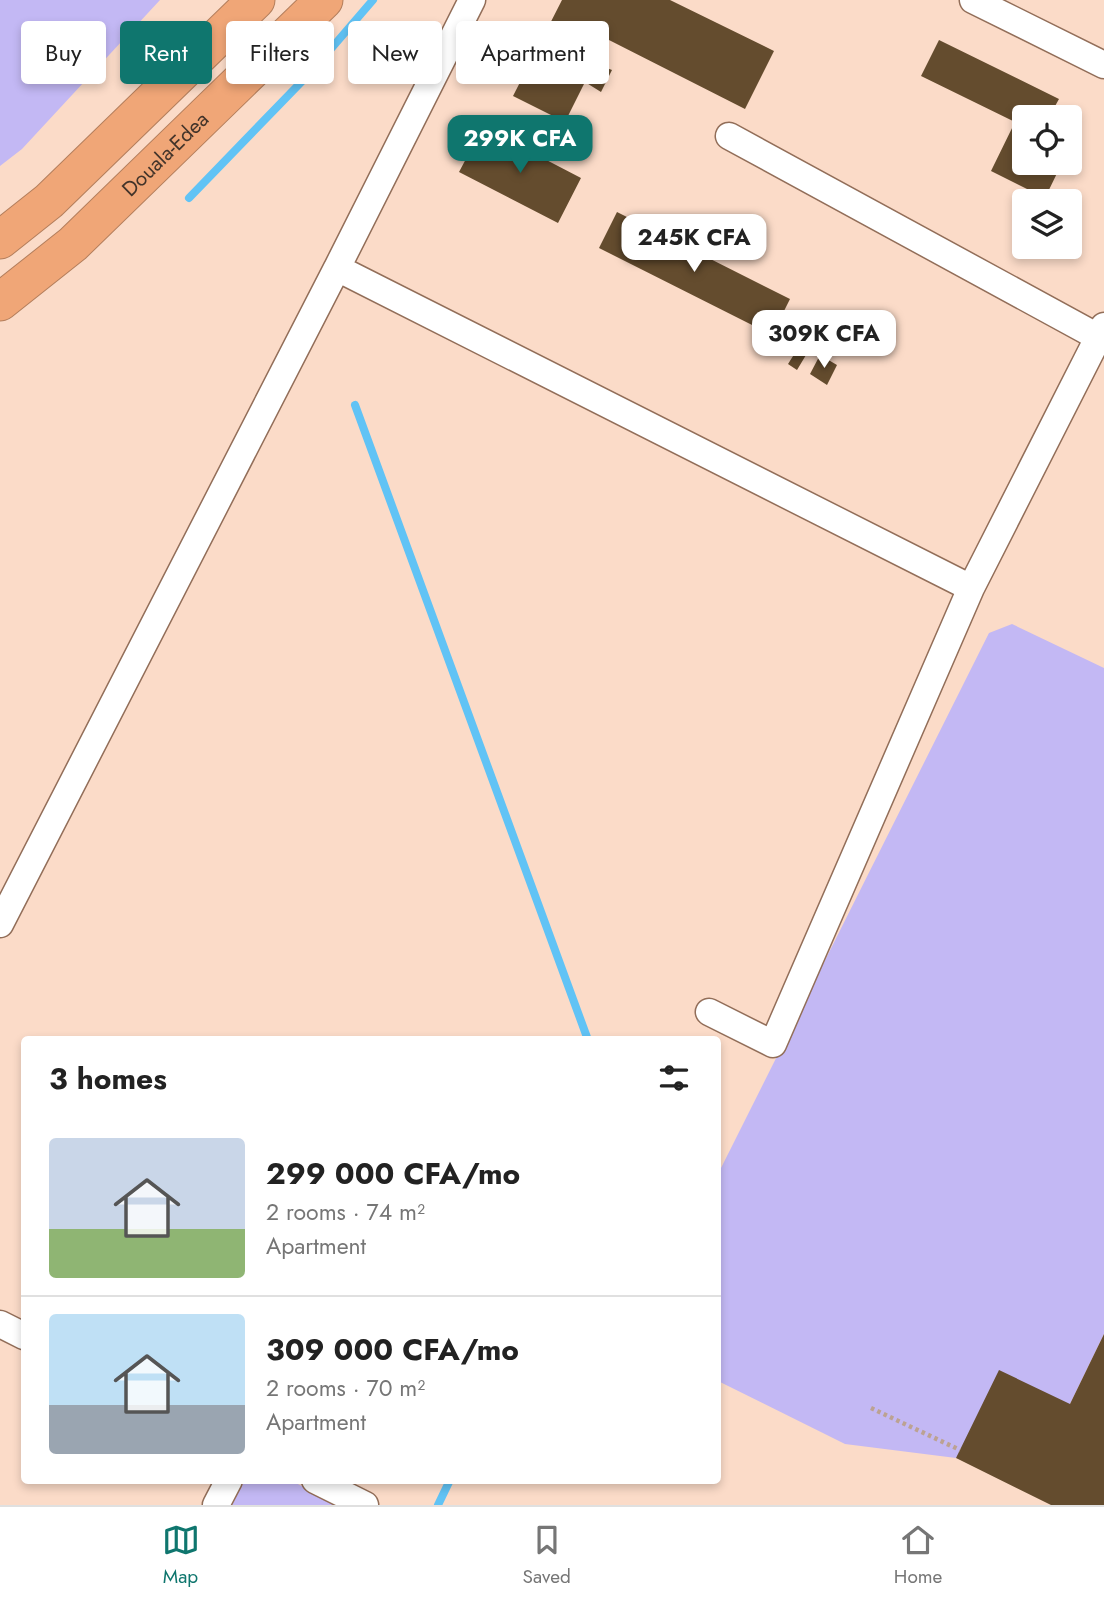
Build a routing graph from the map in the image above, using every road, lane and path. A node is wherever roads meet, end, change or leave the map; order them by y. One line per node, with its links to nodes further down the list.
1 (256, 0): 7 (highway)
2 (324, 0): 9 (highway, Douala-Edea)
3 (472, 0): 8 (lane)
4 (973, 0): 5 (lane)
5 (1104, 65)
6 (729, 136): 10 (lane)
7 (0, 240)
8 (337, 268): 11 (lane); 12 (lane)
9 (0, 302)
10 (1101, 331): 11 (lane)
11 (971, 588): 13 (lane)
12 (0, 923)
13 (709, 1012)
14 (0, 1324): 15 (lane)
15 (21, 1334)
16 (871, 1408): 17 (path)
17 (960, 1450)
18 (227, 1484): 20 (lane)
19 (323, 1484): 21 (lane)
20 (216, 1505)
21 (365, 1505)

